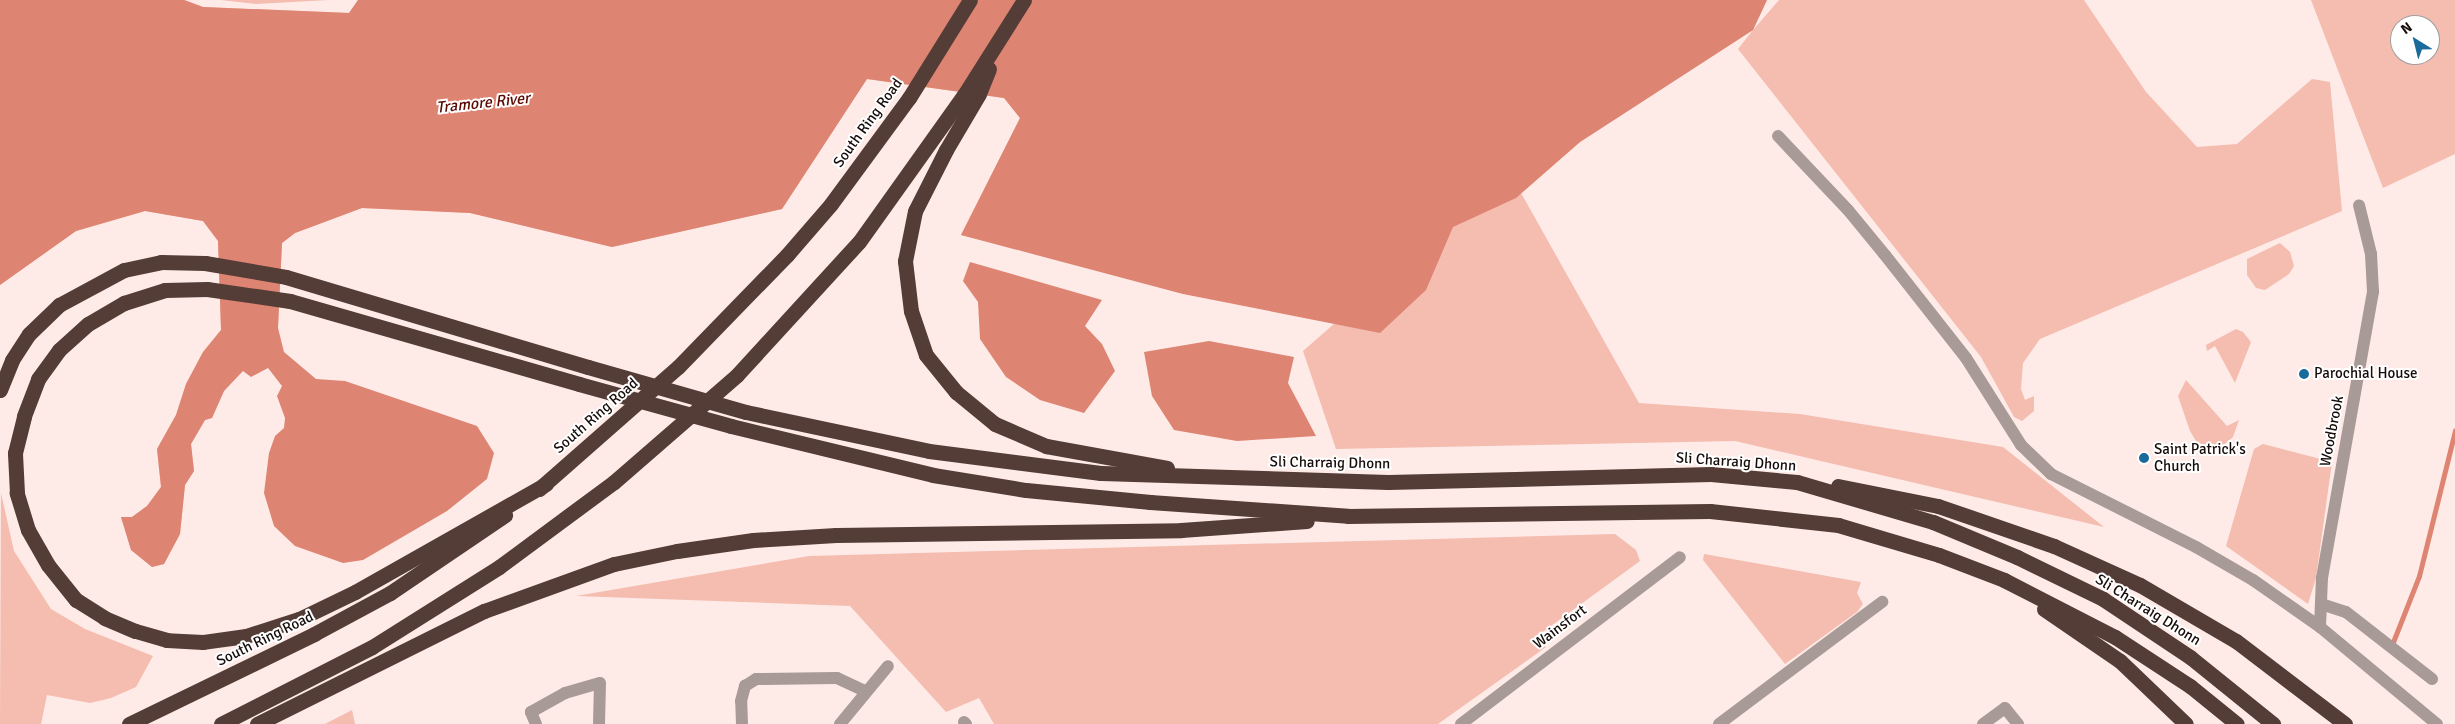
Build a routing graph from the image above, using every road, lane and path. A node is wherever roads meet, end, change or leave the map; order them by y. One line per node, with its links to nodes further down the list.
1 (970, 0): 9 (highway, South Ring Road)
2 (1024, 0): 3 (highway)
3 (972, 95): 7 (highway); 20 (highway)
4 (1778, 136): 15 (street)
5 (2359, 205): 14 (street, Woodbrook)
6 (0, 390): 7 (highway, bridge)
7 (1222, 478): 8 (highway, Sli Charraig Dhonn)
8 (1797, 482): 32 (highway, Sli Charraig Dhonn); 33 (highway)
9 (546, 484): 10 (highway, bridge); 19 (highway, South Ring Road)
10 (1348, 516): 12 (highway); 21 (highway)
11 (1680, 557): 26 (street, Wainsfort)
12 (2004, 580): 30 (highway); 31 (highway)
13 (1882, 602): 27 (street)
14 (2321, 604): 15 (street, Woodbrook); 17 (street)
15 (2320, 627): 34 (street)
16 (888, 666): 18 (street)
17 (2432, 679)
18 (865, 691): 24 (street); 25 (street)
19 (129, 724)
20 (221, 724)
21 (257, 724)
22 (536, 724): 23 (street)
23 (599, 724)
24 (742, 724)
25 (840, 724)
26 (1461, 724)
27 (1719, 724)
28 (1983, 724): 29 (street)
29 (2018, 724)
30 (2186, 724)
31 (2237, 724)
32 (2273, 724)
33 (2345, 724)
34 (2437, 724)

